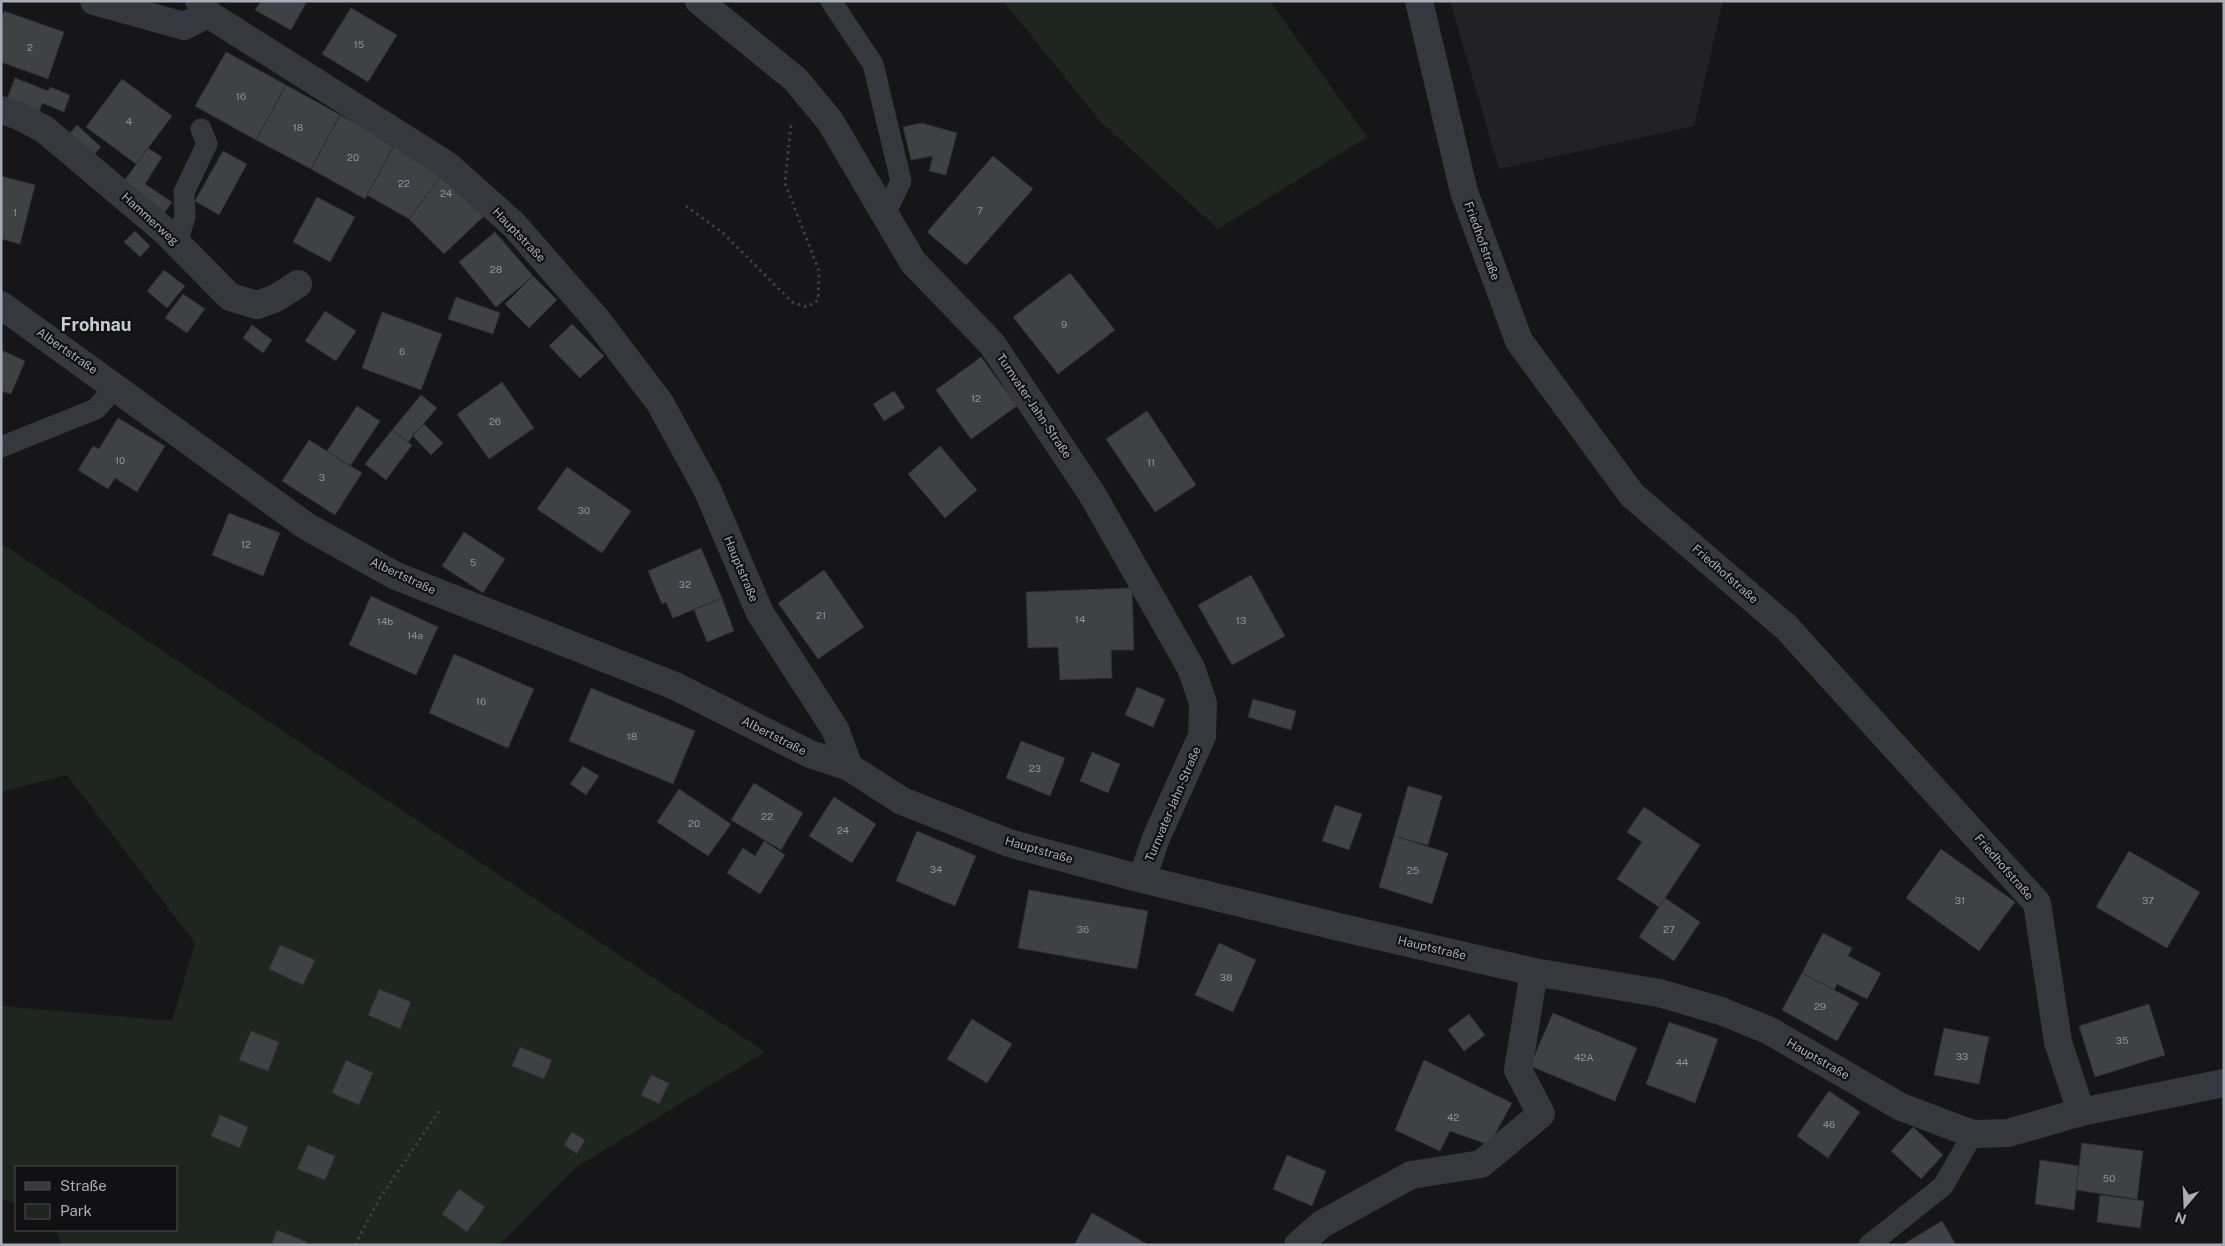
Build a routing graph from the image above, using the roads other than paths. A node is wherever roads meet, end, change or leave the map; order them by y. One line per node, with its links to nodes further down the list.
1 (94, 1): 5 (street)
2 (699, 1): 8 (street, Turnvater-Jahn-Straße)
3 (831, 1): 8 (lane)
4 (1419, 1): 18 (street, Friedhofstraße)
5 (204, 8): 14 (street, Hauptstraße)
6 (1, 110): 9 (street, Hammerweg)
7 (201, 129): 9 (lane)
8 (885, 214): 15 (street, Turnvater-Jahn-Straße)
9 (177, 244): 10 (street, Hammerweg)
10 (298, 284)
11 (1, 304): 12 (street, Albertstraße)
12 (116, 386): 13 (lane); 14 (street, Albertstraße)
13 (1, 447)
14 (849, 767): 15 (street, Hauptstraße)
15 (1142, 878): 16 (street, Hauptstraße)
16 (1534, 972): 19 (street, Hauptstraße); 20 (street)
17 (2224, 1083): 18 (street, Hauptstraße)
18 (2081, 1112): 19 (street, Hauptstraße)
19 (1973, 1134): 21 (lane)
20 (1298, 1245)
21 (1869, 1245)

